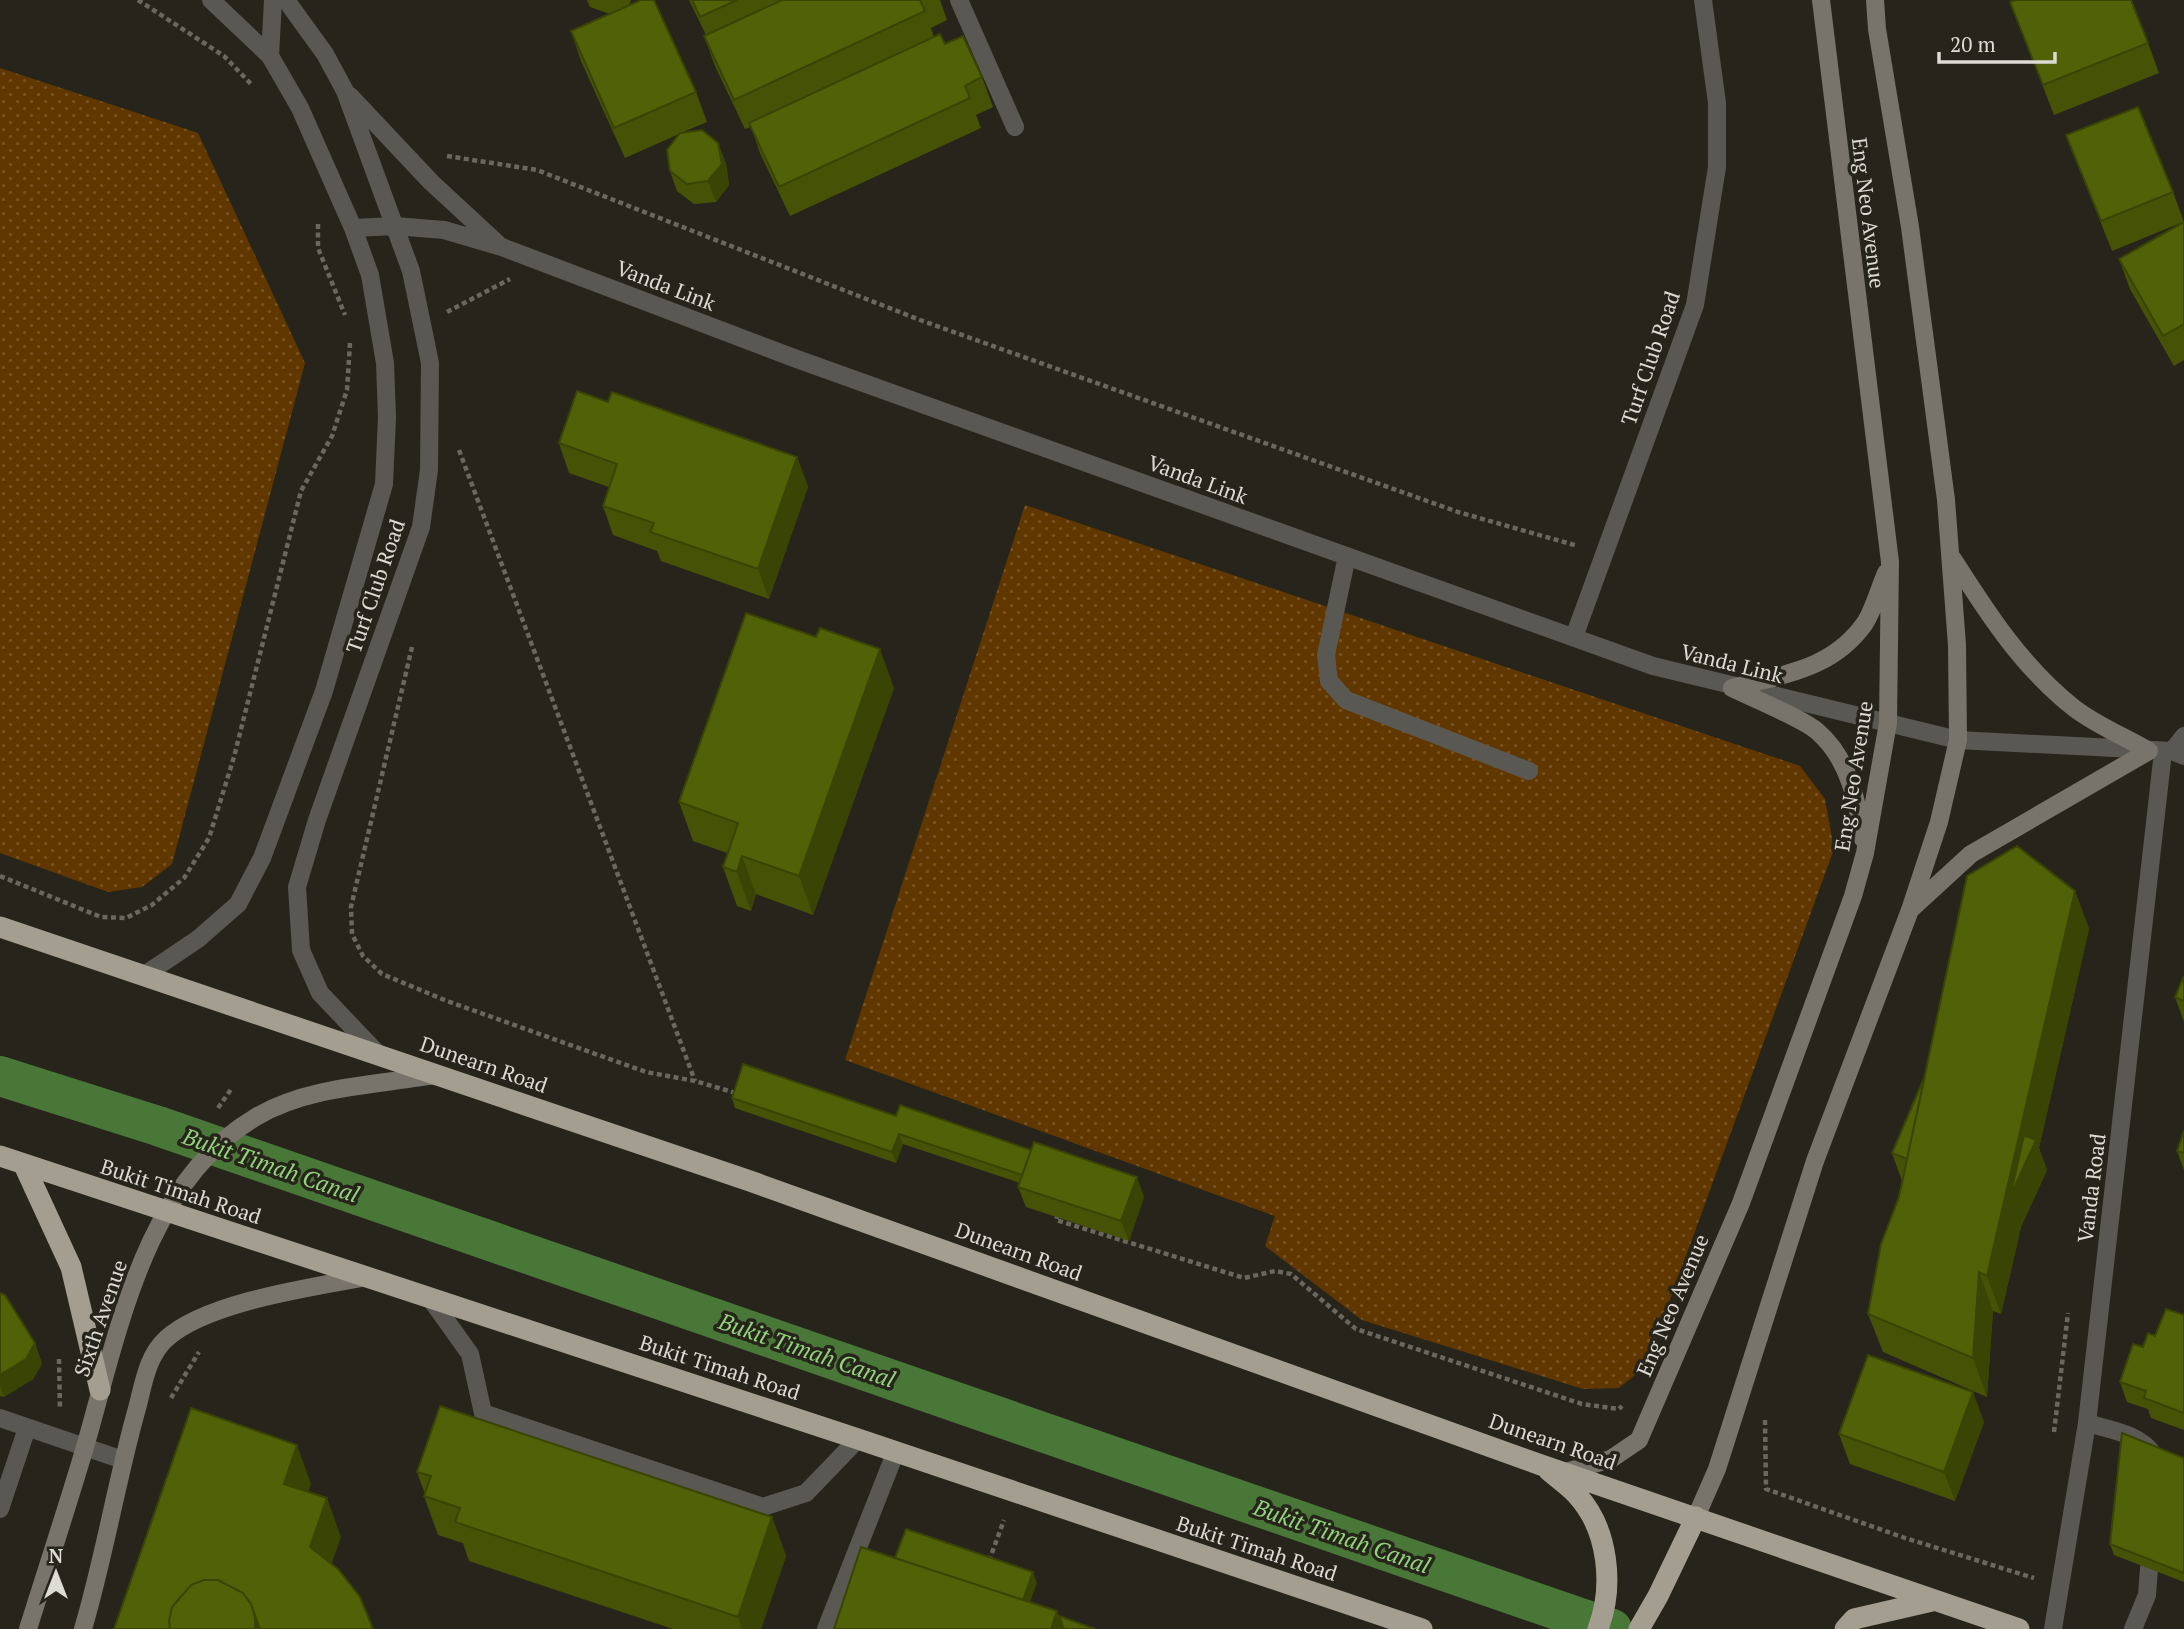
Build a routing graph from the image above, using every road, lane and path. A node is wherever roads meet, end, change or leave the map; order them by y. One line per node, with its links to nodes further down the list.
1 (138, 0): 10 (path)
2 (211, 0): 9 (street, Turf Club Road)
3 (272, 0): 9 (street)
4 (286, 0): 11 (street, Turf Club Road)
5 (959, 0): 12 (street)
6 (1703, 0): 23 (street, Turf Club Road)
7 (1821, 0): 26 (main road, Eng Neo Avenue)
8 (1875, 0): 25 (main road, Eng Neo Avenue)
9 (270, 56): 16 (street, Turf Club Road)
10 (257, 91)
11 (345, 91): 13 (street, Vanda Link); 15 (street, Turf Club Road)
12 (1015, 127)
13 (432, 182): 17 (street, Vanda Link); 23 (path)
14 (318, 219): 20 (path)
15 (395, 226): 16 (street, Vanda Link); 17 (street, Vanda Link); 40 (street, Turf Club Road)
16 (353, 228): 39 (street, Turf Club Road)
17 (502, 247): 18 (street, Vanda Link)
18 (544, 262): 19 (path); 24 (street, Vanda Link)
19 (448, 323)
20 (349, 324)
21 (350, 336): 36 (path)
22 (458, 449): 42 (path)
23 (1605, 554): 27 (street, Turf Club Road)
24 (1347, 556): 27 (street, Vanda Link); 34 (street)
25 (1952, 558): 32 (main road, Eng Neo Avenue); 33 (main road)
26 (1890, 562): 29 (main road); 30 (main road, Eng Neo Avenue)
27 (1574, 637): 29 (street, Vanda Link)
28 (412, 644): 42 (path)
29 (1732, 688): 30 (street, Vanda Link); 35 (main road)
30 (1888, 723): 32 (street); 35 (main road, Eng Neo Avenue)
31 (2184, 736): 33 (street)
32 (1958, 740): 33 (street); 37 (main road, Eng Neo Avenue)
33 (2167, 752): 37 (main road); 55 (street, Vanda Road)
34 (1529, 771)
35 (1865, 853): 64 (main road, Eng Neo Avenue)
36 (0, 876)
37 (1910, 910): 67 (main road, Eng Neo Avenue)
38 (0, 927): 39 (highway, Dunearn Road)
39 (143, 976): 40 (highway, Dunearn Road)
40 (378, 1054): 41 (highway, Dunearn Road)
41 (439, 1074): 47 (main road, Sixth Avenue); 63 (highway, Dunearn Road)
42 (695, 1081): 43 (path)
43 (740, 1095)
44 (0, 1156): 45 (highway, Bukit Timah Road)
45 (24, 1165): 47 (highway, Bukit Timah Road); 51 (highway)
46 (1060, 1209): 52 (path)
47 (168, 1213): 48 (highway, Bukit Timah Road); 51 (main road, Sixth Avenue)
48 (367, 1278): 49 (highway, Bukit Timah Road); 62 (main road)
49 (430, 1298): 57 (highway, Bukit Timah Road); 57 (street)
50 (2069, 1303): 58 (path)
51 (100, 1390): 59 (main road, Sixth Avenue)
52 (1628, 1400)
53 (1764, 1411): 69 (path)
54 (0, 1418): 56 (street)
55 (2087, 1423): 61 (street); 80 (street, Vanda Road)
56 (27, 1428): 59 (street); 66 (street)
57 (858, 1438): 60 (highway, Bukit Timah Road)
58 (2053, 1441)
59 (85, 1446): 62 (street); 72 (main road, Sixth Avenue)
60 (896, 1451): 65 (highway, Bukit Timah Road); 74 (street)
61 (2154, 1455)
62 (123, 1460): 73 (main road)
63 (1541, 1465): 64 (highway, Dunearn Road); 76 (highway)
64 (1566, 1472): 67 (highway, Dunearn Road)
65 (1014, 1493): 68 (path); 75 (highway, Bukit Timah Road)
66 (0, 1509)
67 (1696, 1517): 71 (highway, Dunearn Road); 77 (highway)
68 (988, 1564)
69 (2038, 1566)
70 (2149, 1568): 81 (street)
71 (1932, 1601): 78 (highway); 79 (highway, Dunearn Road)
72 (28, 1629)
73 (83, 1629)
74 (826, 1629)
75 (1422, 1629)
76 (1598, 1629)
77 (1639, 1629)
78 (1845, 1629)
79 (2019, 1629)
80 (2053, 1629)
81 (2133, 1629)

